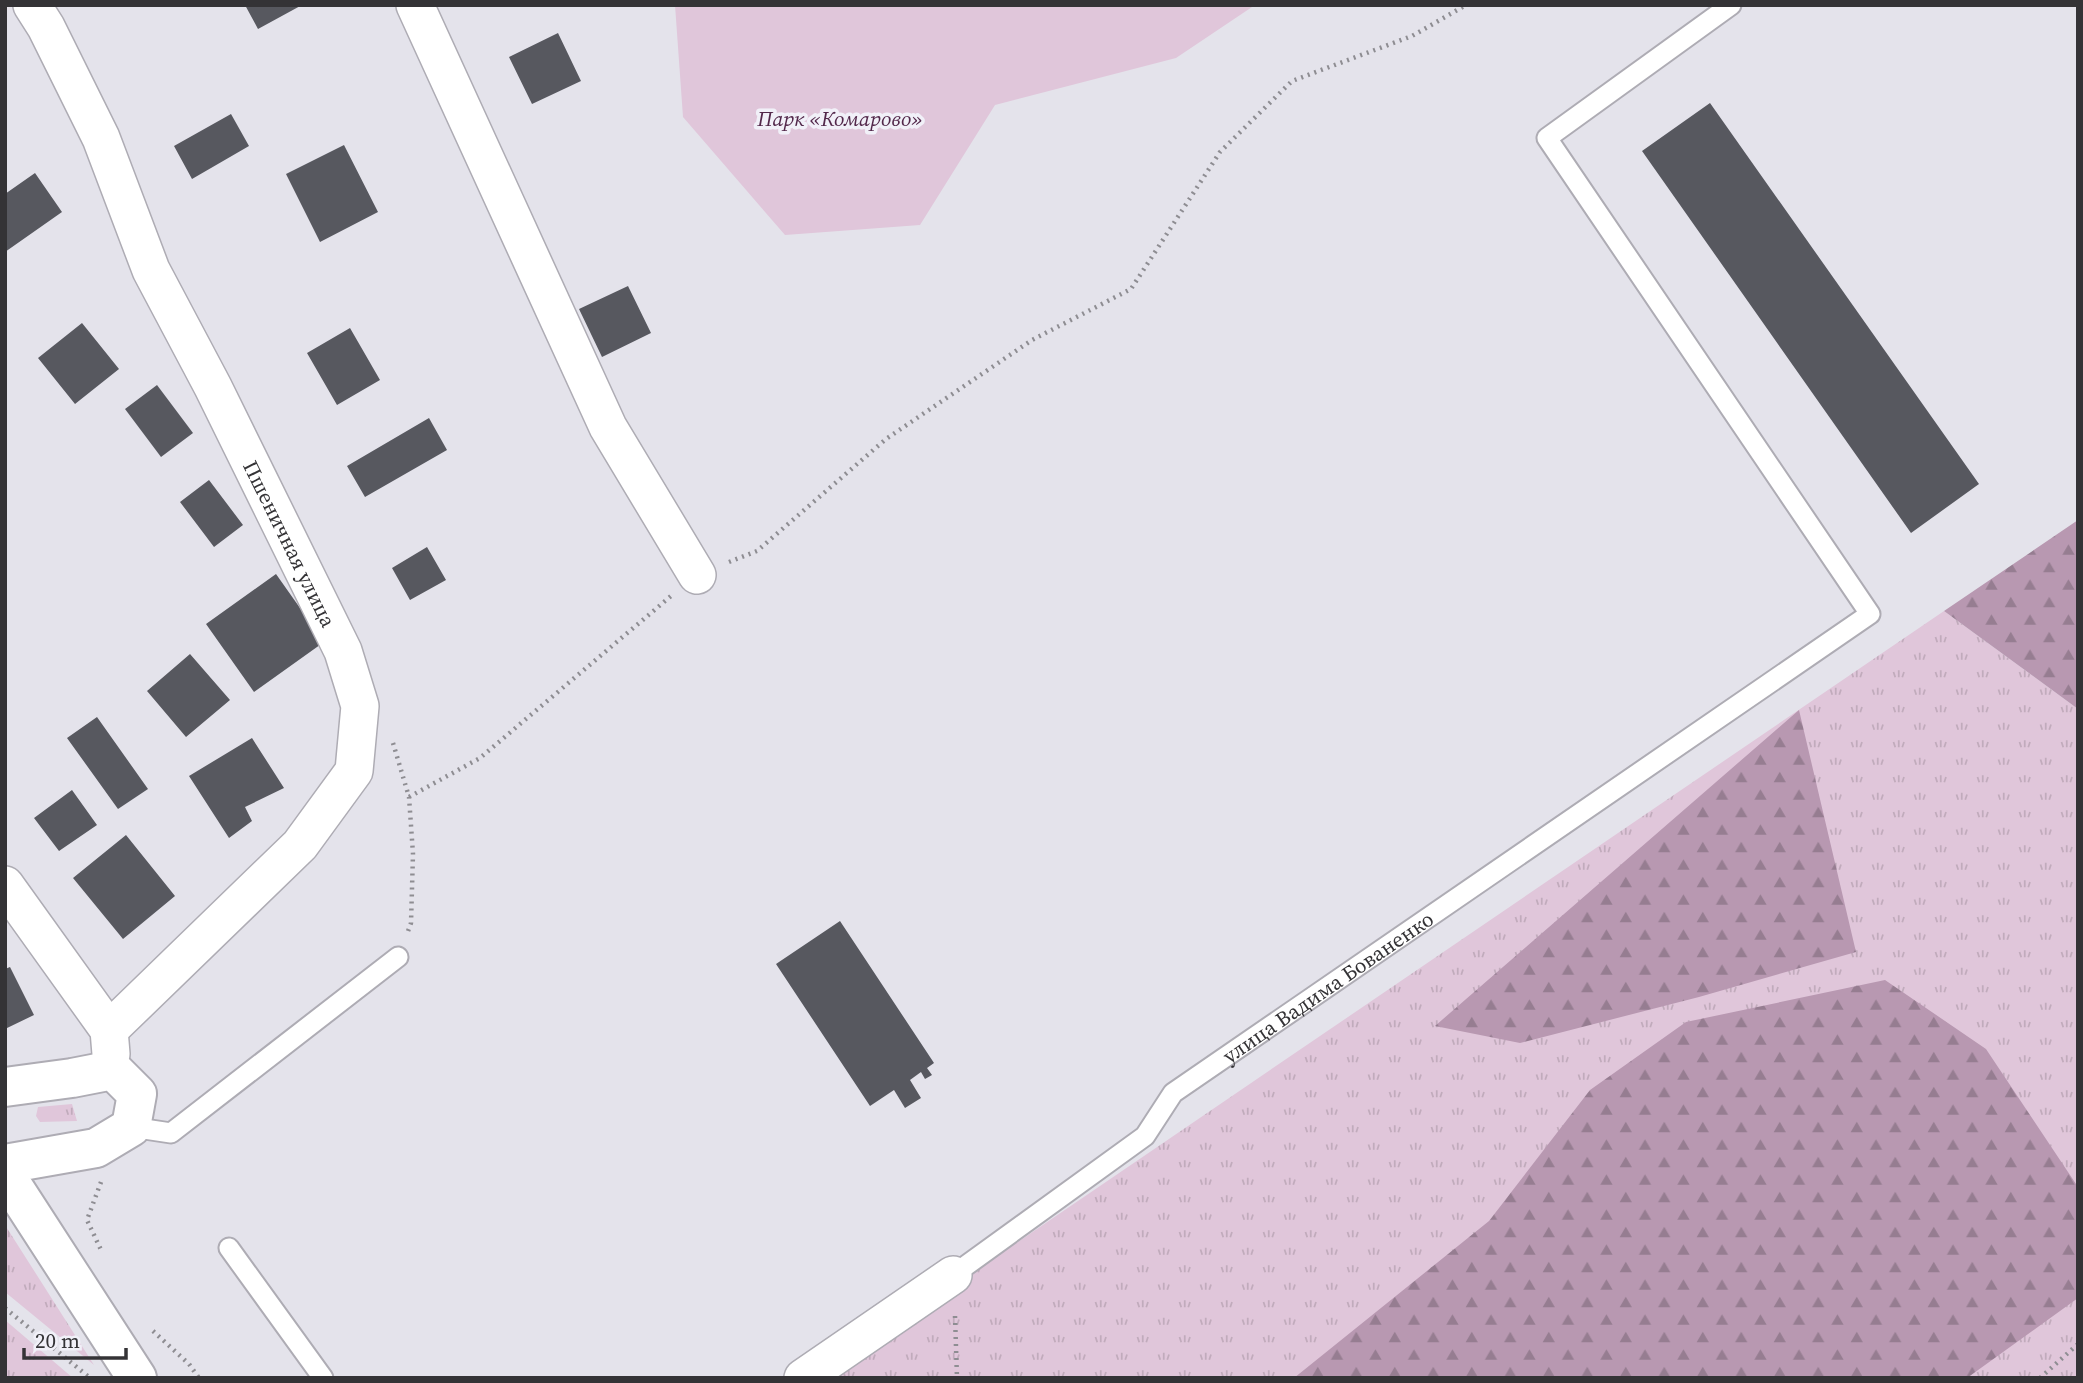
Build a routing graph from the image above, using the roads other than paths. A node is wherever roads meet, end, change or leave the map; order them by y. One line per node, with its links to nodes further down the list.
1 (32, 5): 7 (street, Пшеничная улица)
2 (415, 5): 4 (street)
3 (1731, 5): 14 (lane, улица Вадима Бованенко)
4 (697, 575)
5 (5, 886): 7 (street)
6 (398, 957): 10 (lane)
7 (109, 1030): 8 (street)
8 (113, 1070): 9 (street); 10 (street)
9 (5, 1087)
10 (131, 1127): 11 (street)
11 (5, 1164)
12 (5, 1174): 15 (street)
13 (229, 1248): 16 (lane)
14 (953, 1275): 17 (street, улица Вадима Бованенко)
15 (137, 1378)
16 (323, 1378)
17 (803, 1378)

